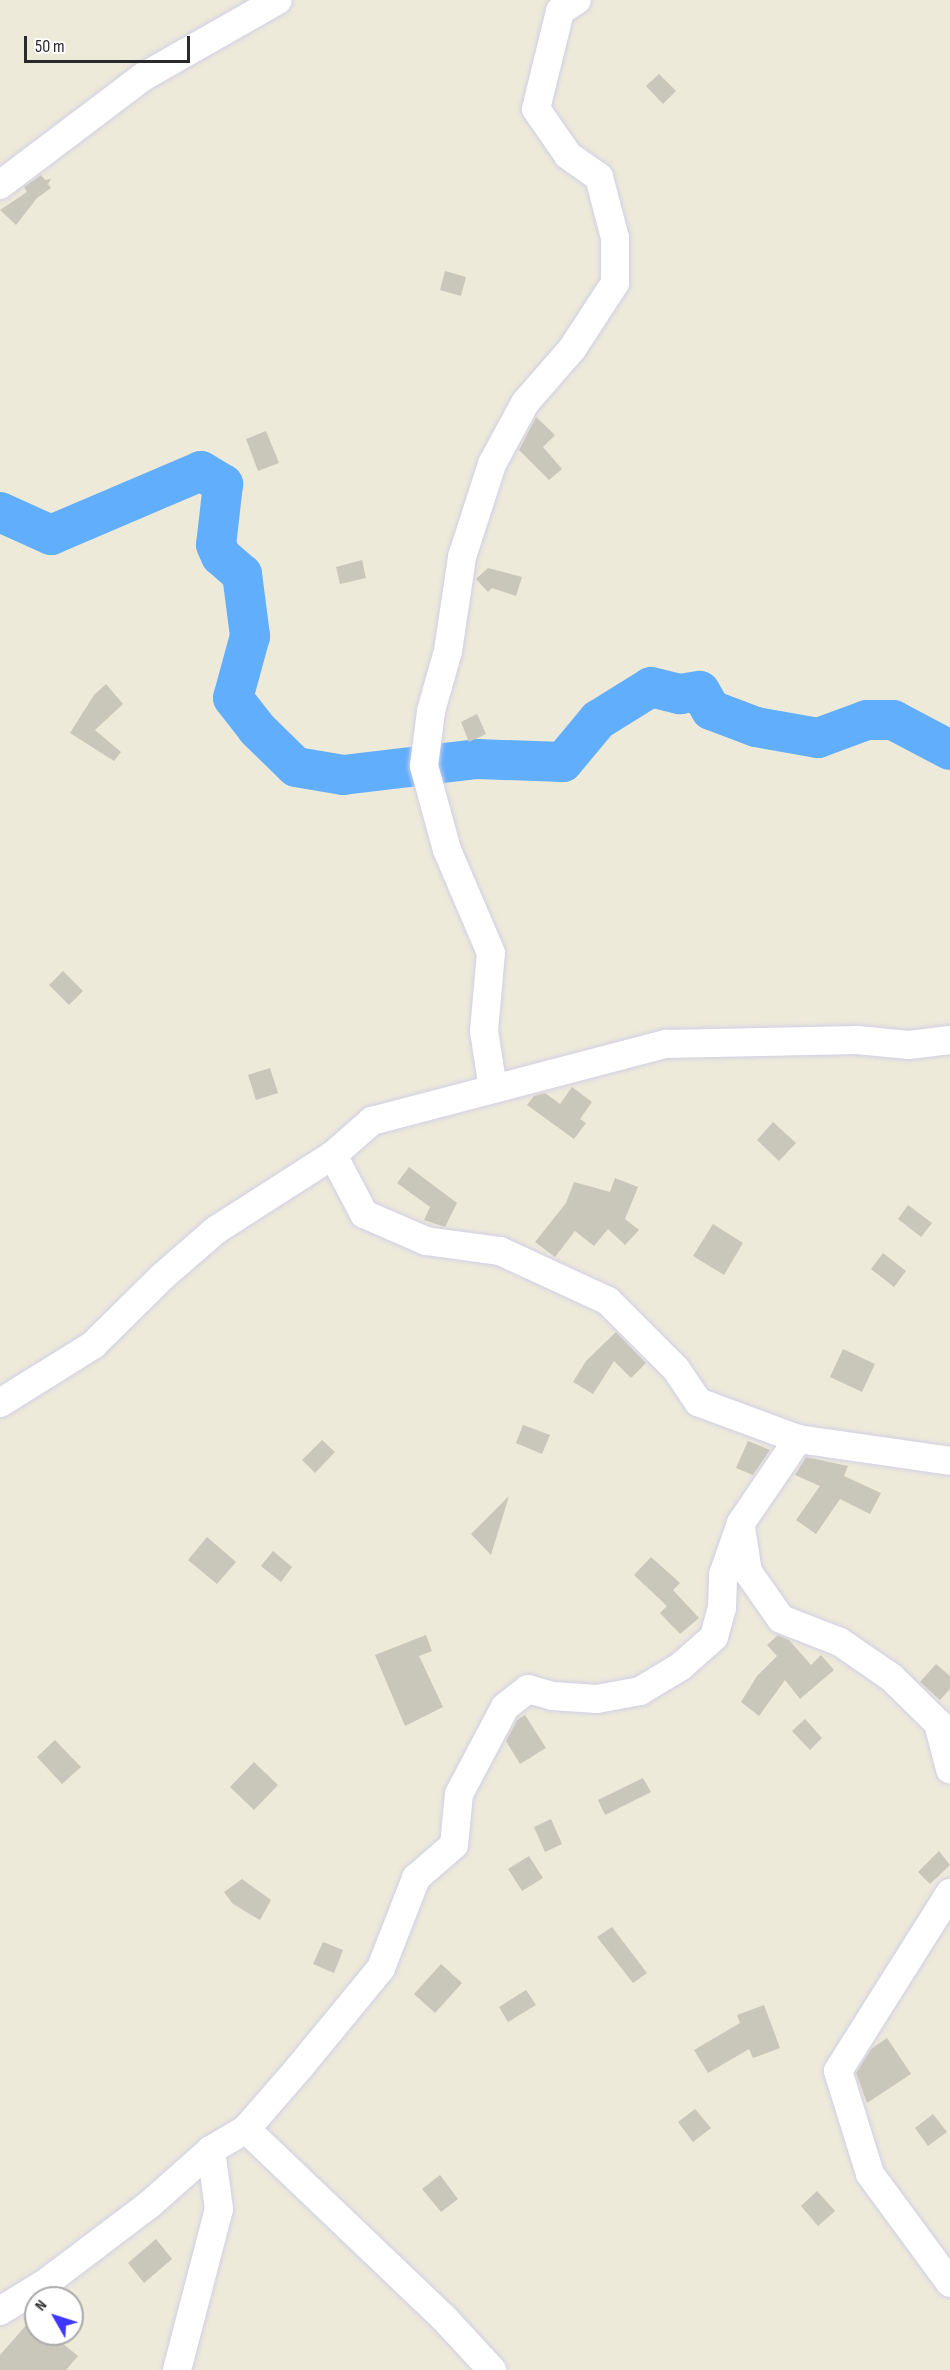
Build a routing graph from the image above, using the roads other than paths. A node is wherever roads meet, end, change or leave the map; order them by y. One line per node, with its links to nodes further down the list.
1 (278, 0): 3 (street)
2 (577, 0): 5 (street)
3 (0, 185)
4 (950, 1040): 5 (street)
5 (493, 1089): 6 (street)
6 (333, 1155): 7 (street); 8 (street)
7 (0, 1403)
8 (798, 1439): 9 (street); 10 (street)
9 (950, 1461)
10 (741, 1523): 11 (street); 13 (street)
11 (950, 1768)
12 (950, 1893): 15 (street)
13 (246, 2129): 14 (street); 18 (street)
14 (211, 2150): 16 (street); 17 (street)
15 (950, 2283)
16 (0, 2311)
17 (177, 2370)
18 (492, 2370)

